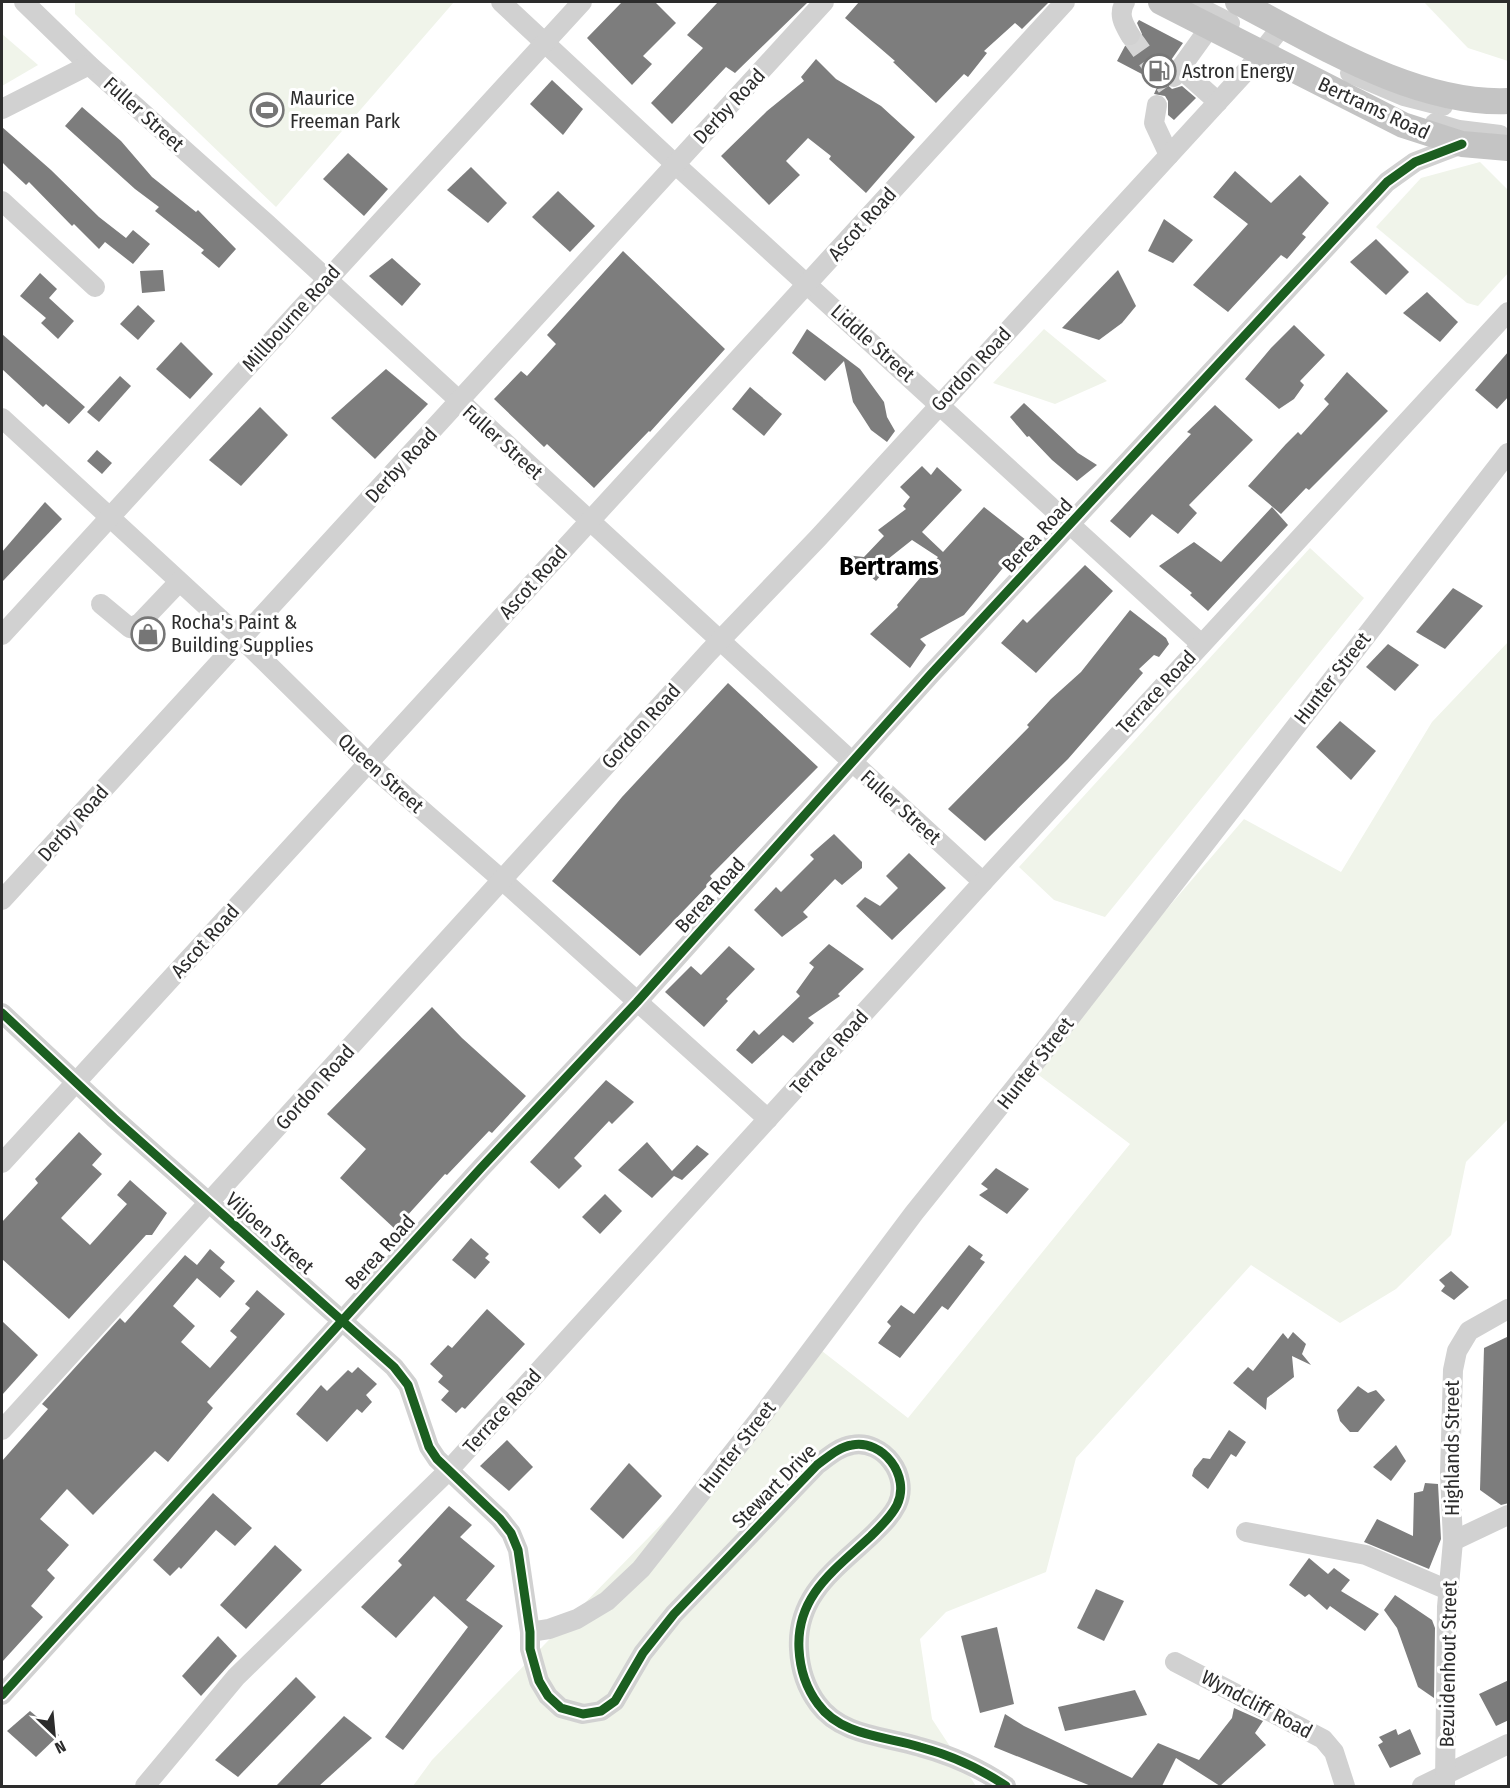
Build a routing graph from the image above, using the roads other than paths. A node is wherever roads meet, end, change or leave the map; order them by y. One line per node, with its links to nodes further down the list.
1 (24, 2): 15 (street, Fuller Street)
2 (501, 2): 14 (street, Liddle Street)
3 (582, 2): 14 (street, Millbourne Road)
4 (824, 2): 25 (street, Derby Road)
5 (1065, 2): 28 (street, Ascot Road)
6 (1125, 2): 12 (street)
7 (1161, 2): 11 (main road, Bertrams Road)
8 (1189, 2): 13 (street)
9 (1212, 2): 13 (street)
10 (1238, 2): 13 (main road, Bertrams Road)
11 (1210, 27): 13 (main road, Bertrams Road); 17 (street)
12 (1130, 35)
13 (1273, 40): 16 (main road, Bertrams Road); 17 (street, Gordon Road); 20 (street); 21 (street); 22 (main road, Bertrams Road)
14 (544, 42): 25 (street, Liddle Street); 27 (street, Millbourne Road)
15 (89, 65): 19 (street); 27 (street, Fuller Street)
16 (1509, 101)
17 (1218, 102): 24 (street, Gordon Road)
18 (1157, 105): 24 (street)
19 (2, 109)
20 (1509, 113)
21 (1509, 136)
22 (1462, 144): 23 (main road, Bertrams Road); 37 (street, Berea Road)
23 (1509, 148)
24 (1168, 155): 32 (street, Gordon Road)
25 (675, 164): 28 (street, Liddle Street); 31 (street, Derby Road)
26 (2, 201): 29 (street)
27 (326, 278): 31 (street, Fuller Street); 35 (street, Millbourne Road)
28 (807, 284): 32 (street, Liddle Street); 36 (street, Ascot Road)
29 (95, 287)
30 (1509, 312): 43 (street, Terrace Road)
31 (459, 401): 36 (street, Fuller Street); 41 (street, Derby Road)
32 (939, 403): 37 (street, Liddle Street); 42 (street, Gordon Road)
33 (2, 418): 35 (street, Queen Street)
34 (1509, 453): 63 (street, Hunter Street)
35 (109, 519): 38 (street, Queen Street); 40 (street, Millbourne Road)
36 (590, 520): 42 (street, Fuller Street); 44 (street, Ascot Road)
37 (1071, 525): 43 (street, Liddle Street); 45 (street, Berea Road)
38 (179, 582): 39 (street); 41 (street, Queen Street)
39 (101, 603)
40 (2, 635)
41 (241, 638): 44 (street, Queen Street); 48 (street, Derby Road)
42 (720, 641): 45 (street, Fuller Street); 46 (street, Gordon Road)
43 (1201, 644): 47 (street, Terrace Road)
44 (368, 763): 46 (street, Queen Street); 51 (street, Ascot Road)
45 (853, 763): 47 (street, Fuller Street); 49 (street, Berea Road)
46 (501, 879): 49 (street, Queen Street); 54 (street, Gordon Road)
47 (983, 882): 52 (street, Terrace Road)
48 (2, 900)
49 (636, 1002): 52 (street, Queen Street); 56 (street, Berea Road)
50 (2, 1013): 51 (street, Viljoen Street)
51 (76, 1082): 53 (street, Ascot Road); 54 (street, Viljoen Street)
52 (768, 1119): 58 (street, Terrace Road)
53 (2, 1163)
54 (209, 1202): 56 (street, Viljoen Street); 57 (street, Gordon Road)
55 (1509, 1309): 61 (street, Highlands Street)
56 (342, 1321): 58 (street, Viljoen Street); 65 (street, Berea Road)
57 (2, 1430)
58 (448, 1471): 63 (street, Viljoen Street); 68 (street, Terrace Road)
59 (1509, 1515): 61 (street)
60 (1246, 1532): 62 (street)
61 (1453, 1541): 62 (street, Bezuidenhout Street)
62 (1448, 1590): 67 (street, Bezuidenhout Street)
63 (530, 1632): 69 (street, Stewart Drive)
64 (1175, 1662): 70 (street, Wyndcliff Road)
65 (2, 1695)
66 (1509, 1744): 67 (street)
67 (1445, 1781): 71 (street)
68 (145, 1786)
69 (1006, 1786)
70 (1345, 1786)
71 (1422, 1786)

